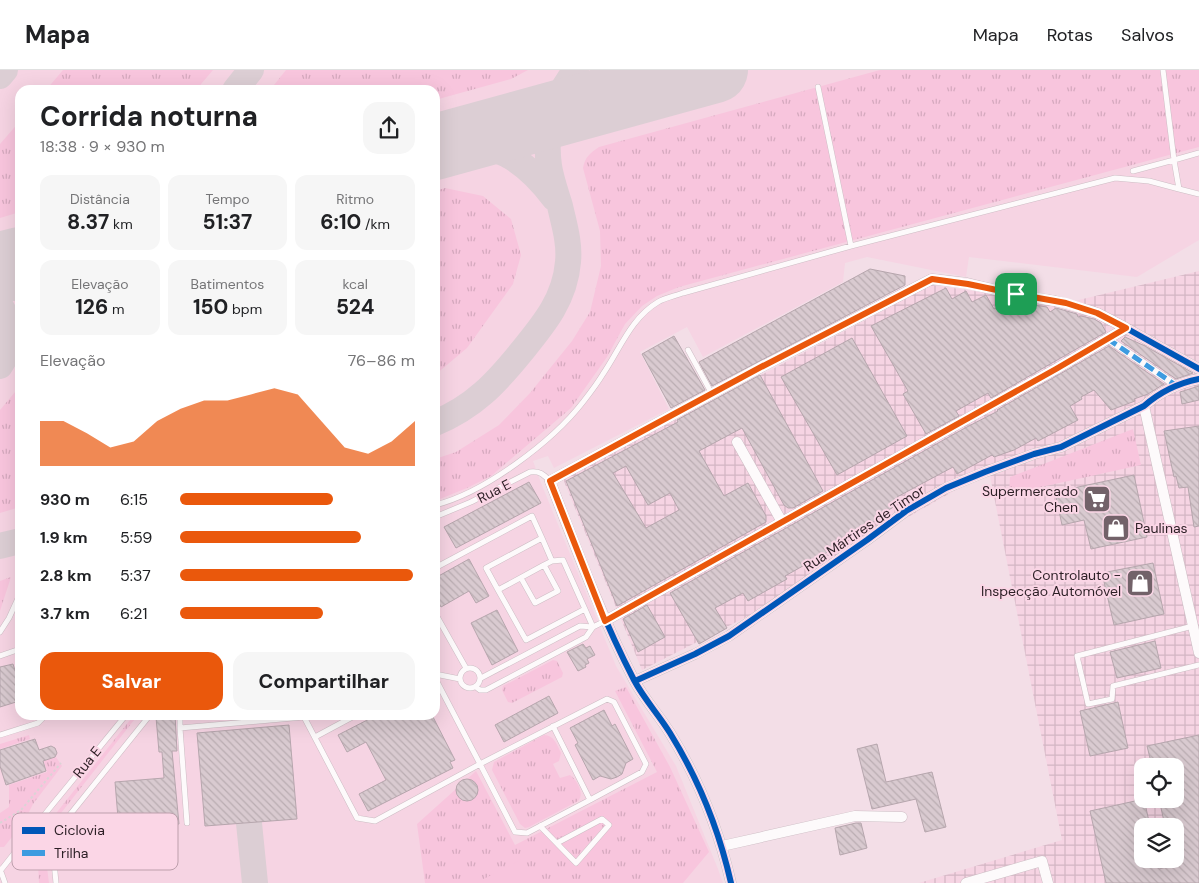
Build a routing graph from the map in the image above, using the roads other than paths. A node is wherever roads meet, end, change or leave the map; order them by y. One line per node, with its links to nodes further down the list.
1 (1163, 70): 4 (lane)
2 (818, 87): 8 (lane)
3 (1199, 153): 4 (lane)
4 (1174, 160): 5 (lane); 6 (lane)
5 (1133, 171)
6 (1178, 189): 7 (lane); 8 (lane)
7 (1199, 194)
8 (851, 246): 19 (lane)
9 (1126, 328): 10 (street); 12 (street); 15 (street)
10 (1108, 339): 14 (street); 21 (street)
11 (688, 350): 15 (lane)
12 (1199, 369)
13 (1199, 379): 14 (street, Rua Mártires de Timor)
14 (1177, 386): 16 (street, Rua Mártires de Timor)
15 (712, 395): 18 (street)
16 (1144, 406): 32 (street); 43 (street, Rua Mártires de Timor)
17 (737, 442): 21 (street)
18 (550, 481): 20 (lane, Rua E); 30 (street)
19 (440, 504)
20 (440, 515)
21 (782, 522): 30 (street)
22 (542, 538): 23 (lane); 24 (lane); 27 (lane)
23 (552, 560): 25 (lane); 29 (lane)
24 (440, 565)
25 (544, 565): 26 (lane); 26 (lane)
26 (521, 578): 27 (lane)
27 (498, 590): 29 (lane)
28 (15, 605): 34 (lane)
29 (585, 609): 33 (lane)
30 (605, 621): 33 (lane); 43 (street)
31 (440, 622): 39 (lane)
32 (1193, 626): 36 (street); 38 (lane)
33 (593, 627): 42 (lane); 44 (lane)
34 (0, 632)
35 (15, 651): 37 (lane)
36 (1199, 652)
37 (0, 656)
38 (1199, 664)
39 (466, 668): 41 (lane); 42 (lane)
40 (440, 675): 41 (lane)
41 (460, 678): 44 (lane)
42 (481, 678): 44 (lane)
43 (635, 682): 65 (street)
44 (476, 687)
45 (440, 688): 57 (lane)
46 (41, 720): 55 (lane)
47 (122, 720): 59 (lane, Rua E)
48 (146, 720): 60 (lane)
49 (180, 720): 54 (lane)
50 (263, 720): 54 (lane)
51 (307, 720): 56 (lane)
52 (346, 720): 56 (lane)
53 (553, 726): 57 (lane); 58 (lane); 58 (lane)
54 (180, 728): 62 (lane)
55 (0, 736)
56 (314, 737): 57 (lane)
57 (480, 764): 63 (lane)
58 (590, 800): 63 (lane)
59 (46, 813)
60 (71, 813)
61 (902, 818): 65 (street)
62 (187, 823)
63 (540, 826): 64 (lane)
64 (557, 843): 64 (lane)
65 (722, 846): 71 (street)
66 (12, 855): 67 (lane, Rua E)
67 (1, 869): 69 (lane)
68 (55, 870): 70 (lane)
69 (5, 883)
70 (56, 883)
71 (731, 883)
72 (966, 883): 73 (street)
73 (1048, 883)

